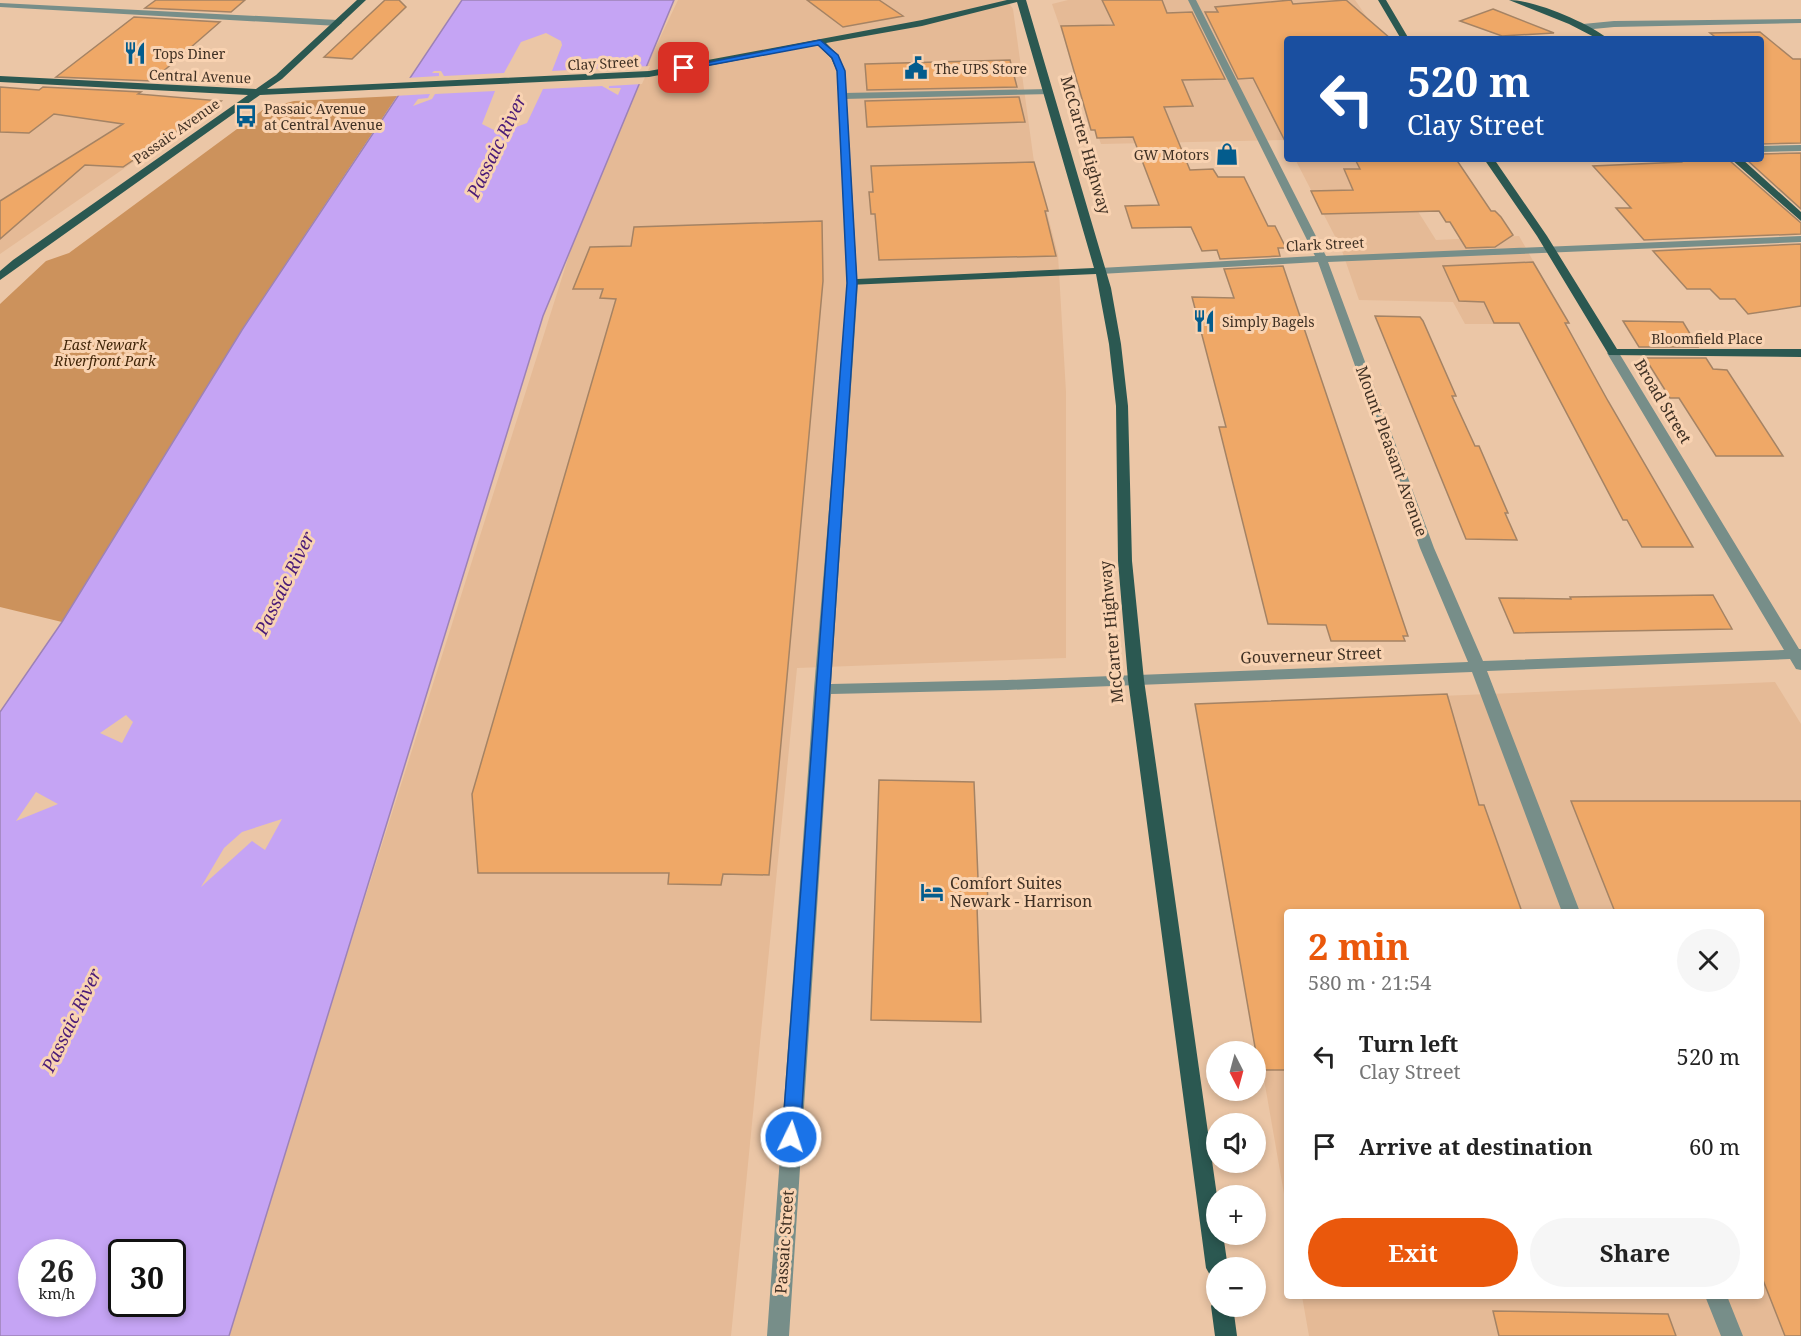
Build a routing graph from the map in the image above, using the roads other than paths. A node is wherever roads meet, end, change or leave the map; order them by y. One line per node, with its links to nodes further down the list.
1 (362, 0): 10 (main road, Passaic Avenue)
2 (1017, 0): 15 (main road, Clay Street)
3 (1022, 0): 19 (main road, McCarter Highway)
4 (1192, 0): 28 (street, Mount Pleasant Avenue)
5 (1382, 0): 13 (main road)
6 (1513, 0): 11 (main road)
7 (0, 5): 10 (street)
8 (1788, 21): 9 (street); 11 (street); 12 (street)
9 (1801, 21)
10 (338, 23): 18 (main road, Passaic Avenue)
11 (1583, 27): 14 (main road)
12 (1801, 32)
13 (1403, 36)
14 (1599, 36)
15 (820, 42): 17 (main road, Clay Street); 20 (main road, Passaic Street)
16 (0, 79): 18 (main road, Central Avenue)
17 (400, 86): 18 (main road, Central Avenue)
18 (259, 91): 30 (main road, Passaic Avenue)
19 (1049, 92): 20 (street); 29 (main road, McCarter Highway)
20 (843, 96): 31 (main road, Passaic Street)
21 (1801, 148): 22 (street)
22 (1764, 149)
23 (1492, 162): 27 (main road, Broad Street)
24 (1739, 162): 25 (main road)
25 (1801, 218)
26 (1801, 239): 27 (street, Clark Street)
27 (1550, 249): 28 (street, Clark Street); 32 (main road, Broad Street)
28 (1322, 259): 29 (street, Clark Street); 35 (street, Mount Pleasant Avenue)
29 (1100, 271): 31 (main road, Clark Street); 36 (main road, McCarter Highway)
30 (0, 277)
31 (852, 283): 37 (street, Passaic Street)
32 (1613, 353): 33 (main road, Bloomfield Place); 34 (street, Broad Street)
33 (1801, 353)
34 (1799, 658): 35 (street, Gouverneur Street)
35 (1478, 667): 36 (street, Gouverneur Street); 38 (street, Mount Pleasant Avenue)
36 (1136, 680): 37 (street, Gouverneur Street); 39 (main road, McCarter Highway)
37 (822, 689): 42 (street, Passaic Street)
38 (1570, 909)
39 (1215, 1257)
40 (1717, 1299): 44 (street)
41 (1223, 1317): 43 (main road)
42 (778, 1336)
43 (1226, 1336)
44 (1732, 1336)

